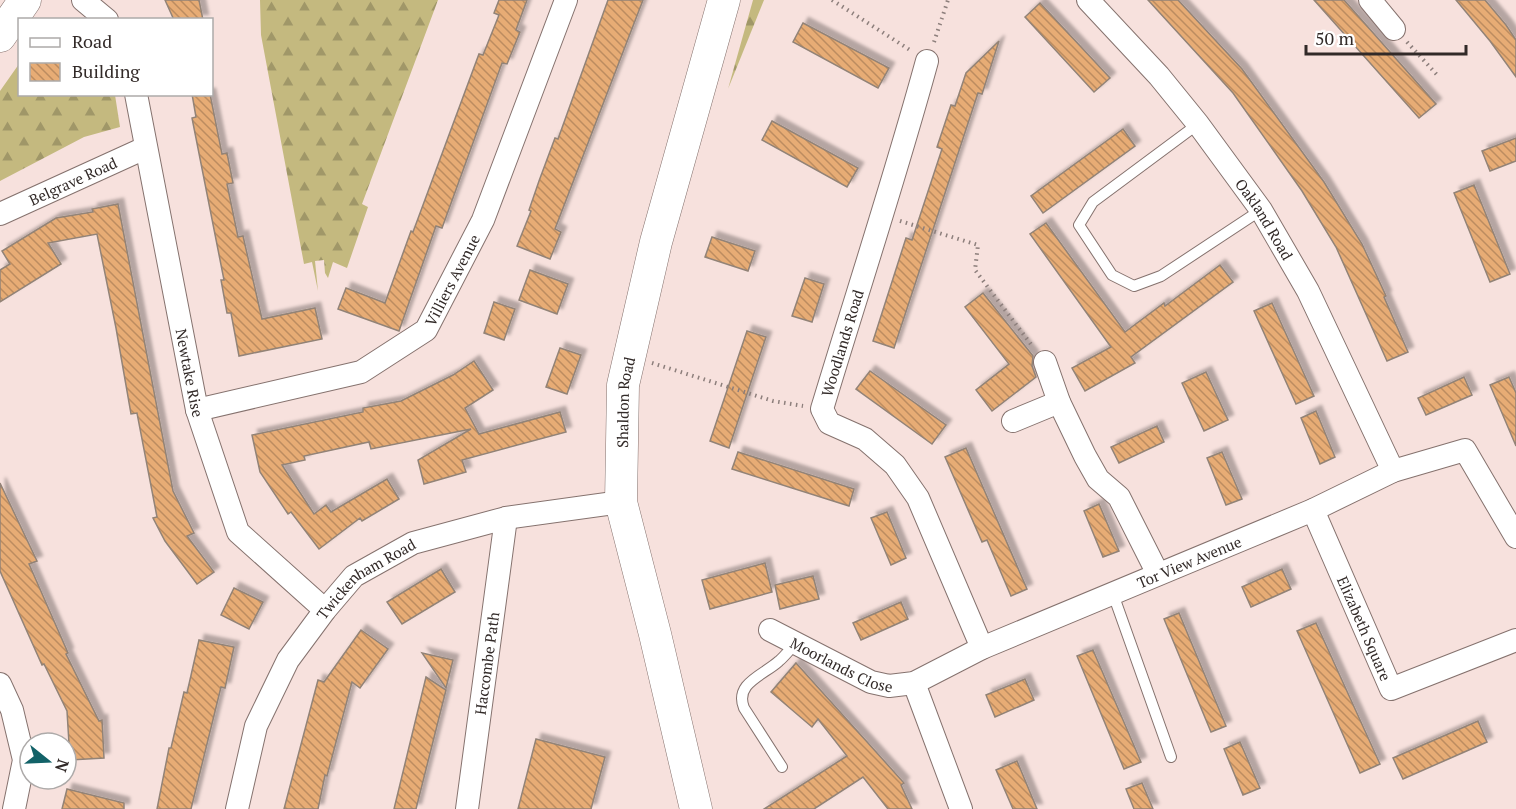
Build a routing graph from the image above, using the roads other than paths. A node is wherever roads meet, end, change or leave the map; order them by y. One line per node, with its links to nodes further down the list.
1 (25, 0): 9 (street)
2 (83, 0): 7 (street)
3 (566, 0): 18 (street, Villiers Avenue)
4 (724, 0): 21 (street, Shaldon Road)
5 (1088, 0): 12 (street, Oakland Road)
6 (1370, 0): 8 (street)
7 (105, 18)
8 (1394, 29)
9 (0, 36)
10 (927, 61): 31 (street, Woodlands Road)
11 (136, 96): 13 (street, Newtake Rise)
12 (1198, 124): 14 (street, Oakland Road); 14 (lane)
13 (145, 148): 15 (street, Belgrave Road); 18 (street, Newtake Rise)
14 (1261, 210): 20 (street, Oakland Road)
15 (0, 214)
16 (1045, 362): 17 (street)
17 (1059, 402): 19 (street); 25 (street)
18 (197, 410): 27 (street, Newtake Rise)
19 (1013, 421)
20 (1393, 471): 22 (street, Tor View Avenue); 24 (street, Tor View Avenue)
21 (621, 502): 23 (street, Twickenham Road); 39 (street, Shaldon Road)
22 (1313, 510): 25 (street, Tor View Avenue); 29 (street, Elizabeth Square)
23 (506, 518): 27 (street, Twickenham Road); 38 (street, Haccombe Path)
24 (1516, 535)
25 (1158, 574): 26 (street, Tor View Avenue)
26 (1113, 594): 31 (street, Tor View Avenue); 34 (lane)
27 (325, 610): 37 (street, Twickenham Road)
28 (770, 630): 30 (street, Moorlands Close)
29 (1516, 640)
30 (796, 643): 32 (street, Moorlands Close); 35 (lane)
31 (982, 648): 32 (street, Tor View Avenue)
32 (914, 683): 40 (street)
33 (0, 684): 36 (street)
34 (1171, 757)
35 (782, 766)
36 (14, 809)
37 (237, 809)
38 (467, 809)
39 (696, 809)
40 (961, 809)

